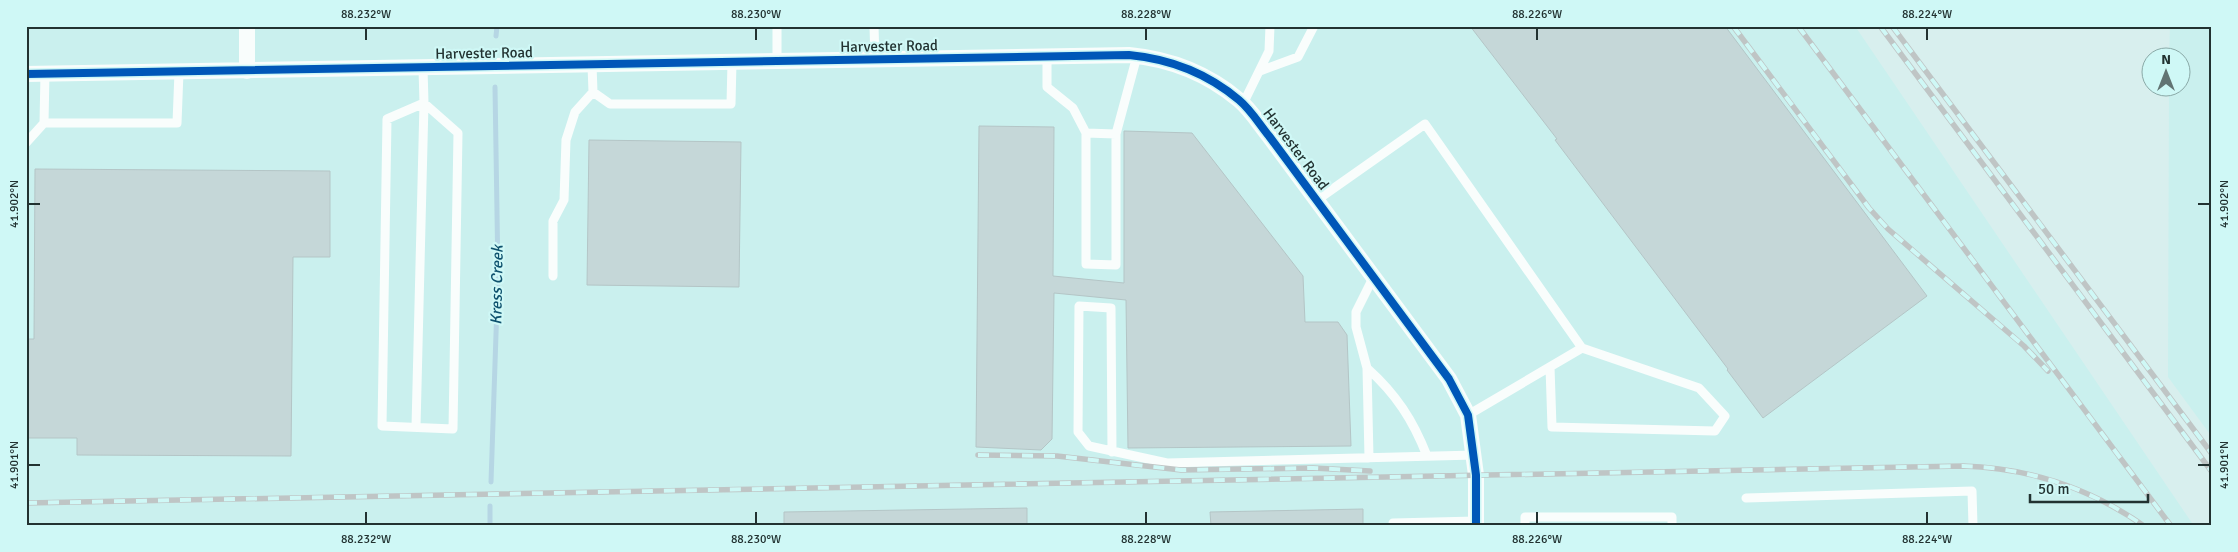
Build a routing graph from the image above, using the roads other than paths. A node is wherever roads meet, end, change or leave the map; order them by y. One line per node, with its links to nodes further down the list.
1 (247, 26): 13 (street)
2 (777, 26): 9 (lane)
3 (874, 26): 8 (lane)
4 (1270, 26): 14 (lane)
5 (1314, 26): 14 (lane)
6 (1047, 56): 7 (street, Harvester Road); 8 (street, Harvester Road); 22 (lane)
7 (1138, 56): 20 (street, Harvester Road); 23 (lane)
8 (875, 60): 9 (street, Harvester Road)
9 (777, 61): 10 (street, Harvester Road)
10 (732, 62): 11 (street, Harvester Road); 18 (lane)
11 (592, 65): 12 (street, Harvester Road); 18 (lane)
12 (423, 68): 13 (street, Harvester Road); 19 (lane)
13 (247, 71): 15 (street, Harvester Road)
14 (1260, 71): 20 (lane)
15 (179, 72): 16 (street, Harvester Road); 21 (lane)
16 (45, 73): 17 (street, Harvester Road); 21 (lane)
17 (26, 74)
18 (593, 92): 26 (lane)
19 (424, 103): 32 (lane); 32 (lane); 32 (lane)
20 (1244, 104): 25 (street, Harvester Road)
21 (44, 123): 24 (lane)
22 (1086, 132): 23 (lane); 23 (lane)
23 (1116, 134)
24 (26, 143)
25 (1317, 200): 27 (street, Harvester Road); 28 (lane)
26 (553, 276)
27 (1373, 278): 30 (lane); 31 (street, Harvester Road)
28 (1582, 348): 29 (lane); 29 (lane)
29 (1550, 367): 31 (lane)
30 (1367, 368): 35 (lane); 36 (lane)
31 (1468, 415): 34 (street, Harvester Road)
32 (416, 428)
33 (1112, 452): 33 (lane); 36 (lane)
34 (1475, 455): 35 (lane); 38 (street, Harvester Road)
35 (1428, 456): 36 (lane)
36 (1369, 458)
37 (1746, 498): 42 (lane)
38 (1476, 524): 39 (lane)
39 (1393, 526)
40 (1525, 526): 41 (lane)
41 (1672, 526)
42 (1973, 526)

